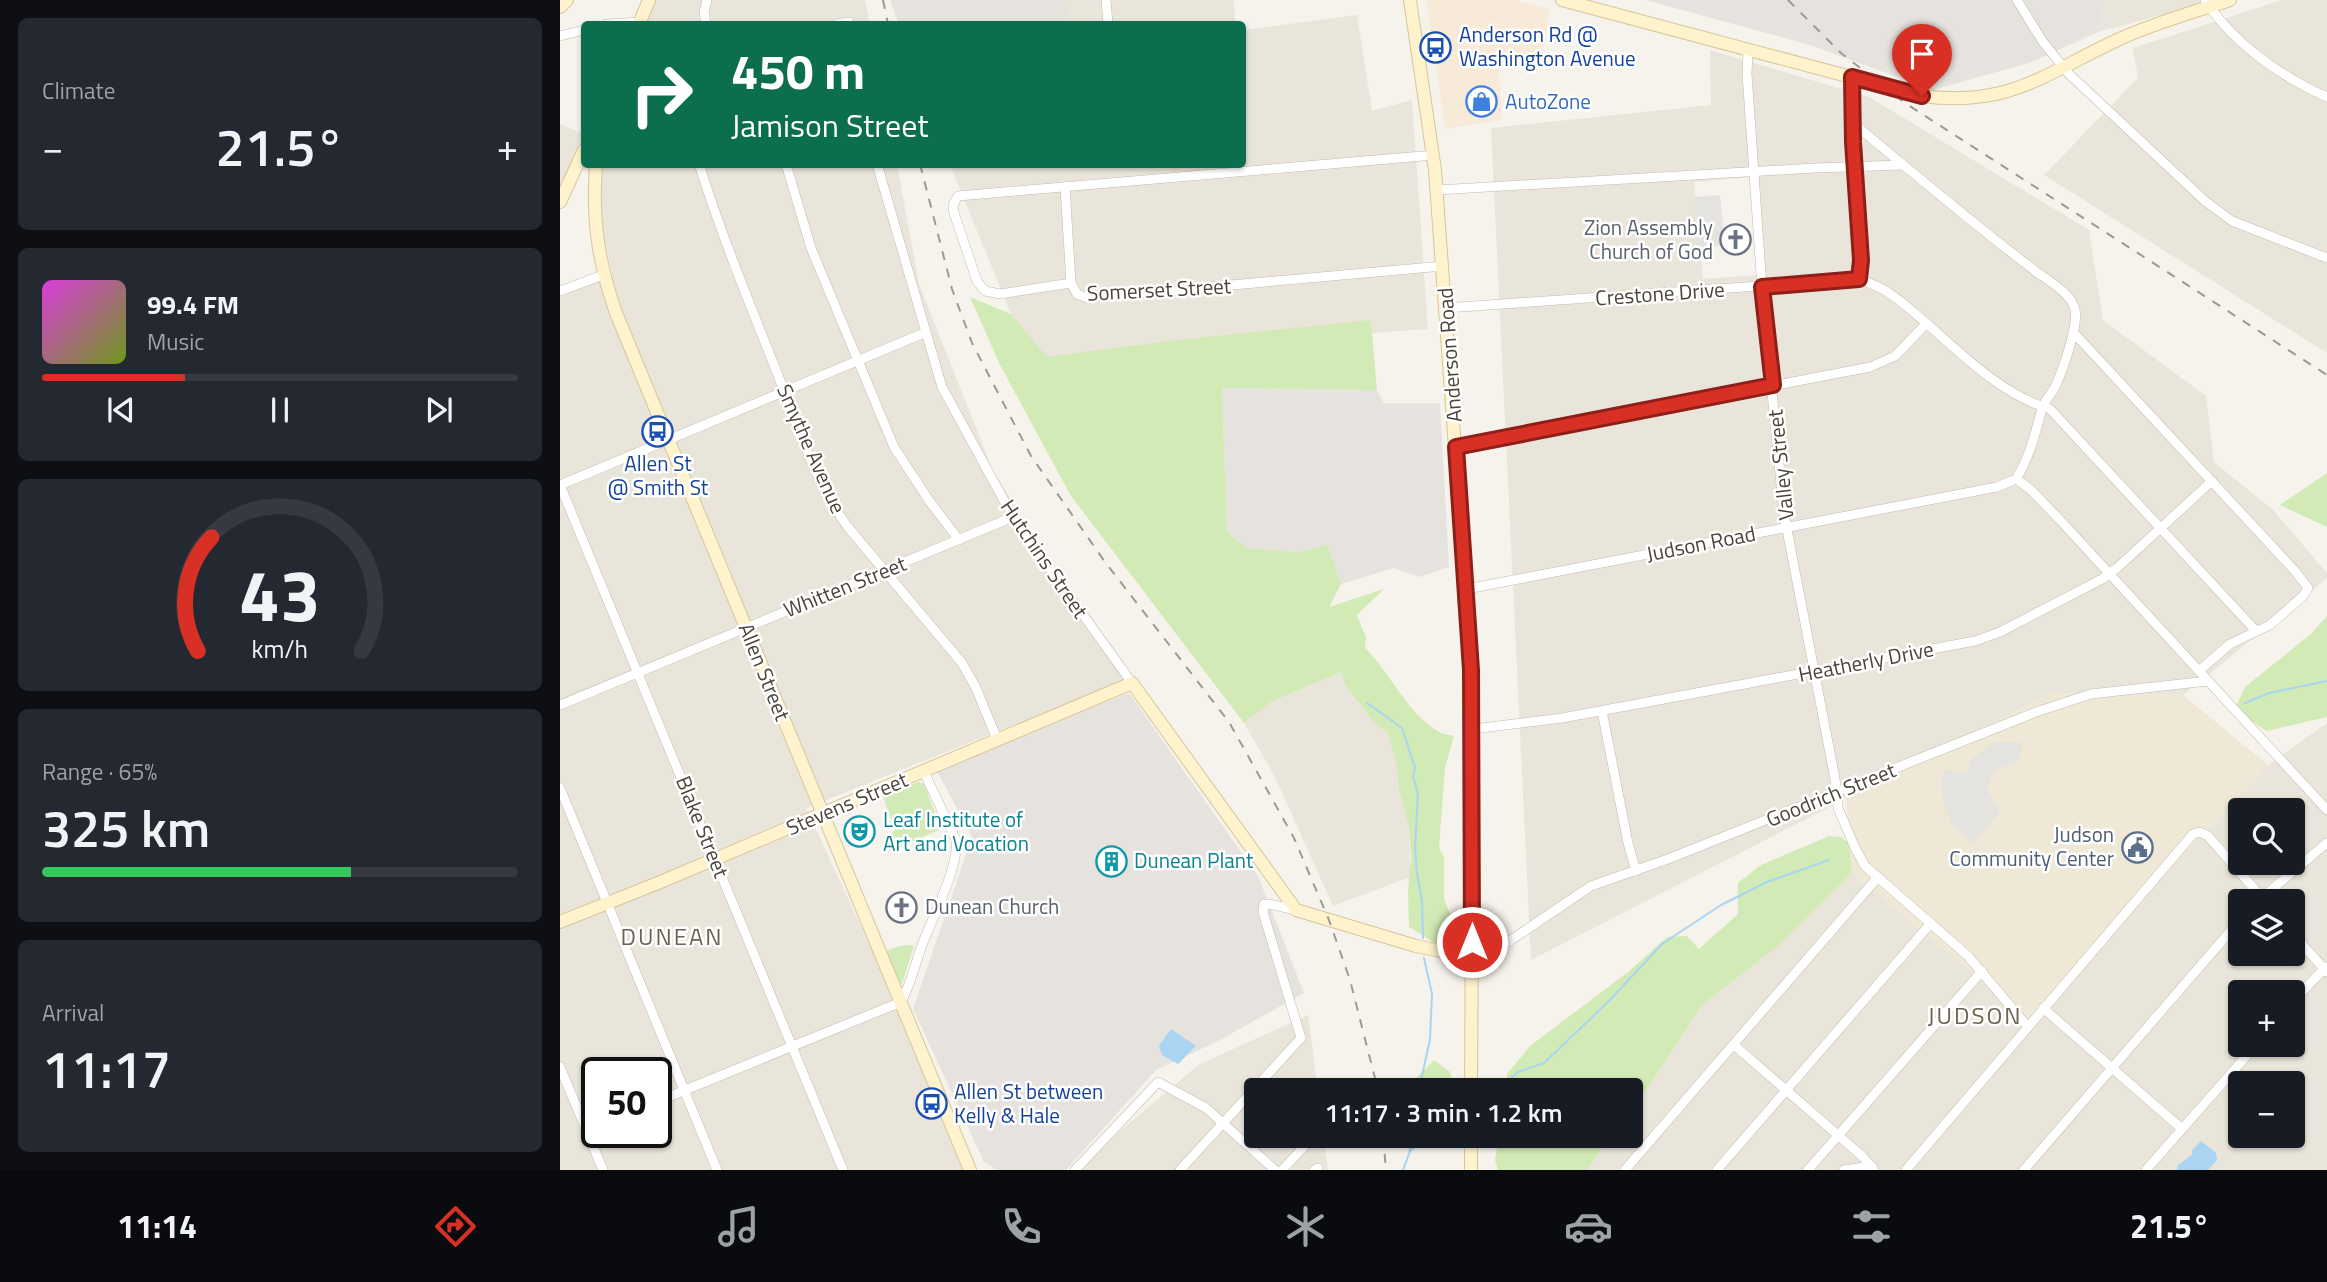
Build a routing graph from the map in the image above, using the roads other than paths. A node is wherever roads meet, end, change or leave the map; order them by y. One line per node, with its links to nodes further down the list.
1 (567, 0): 10 (street)
2 (649, 0): 11 (street)
3 (707, 0): 12 (street)
4 (1106, 0): 13 (street)
5 (1410, 0): 21 (street, Anderson Road)
6 (1562, 0): 16 (street)
7 (2017, 0): 17 (street)
8 (2230, 0): 9 (street)
9 (2207, 3): 17 (street); 19 (street)
10 (560, 7)
11 (640, 21)
12 (706, 21)
13 (1108, 21)
14 (581, 31): 15 (street)
15 (560, 36)
16 (1748, 50): 18 (street); 29 (street, Valley Street)
17 (2064, 67): 18 (street); 33 (street)
18 (1852, 77): 20 (street)
19 (2327, 97)
20 (1853, 123): 23 (street); 24 (street)
21 (1434, 155): 30 (street); 31 (street, Anderson Road)
22 (581, 156): 32 (street)
23 (1901, 165): 24 (street); 42 (street)
24 (1855, 166): 29 (street); 36 (street)
25 (596, 168): 35 (street, Allen Street)
26 (700, 168): 46 (street, Smythe Avenue)
27 (787, 168): 44 (street)
28 (878, 168): 43 (street, Hutchins Street)
29 (1755, 172): 31 (street); 38 (street, Valley Street)
30 (1065, 187): 37 (street); 37 (street, Somerset Street)
31 (1437, 190): 34 (street, Anderson Road)
32 (560, 202)
33 (2327, 258)
34 (1443, 266): 37 (street, Somerset Street); 40 (street, Anderson Road)
35 (603, 275): 39 (street); 48 (street, Allen Street)
36 (1859, 279): 38 (street, Crestone Drive); 41 (street, Crestone Drive)
37 (1071, 283)
38 (1762, 287): 40 (street, Crestone Drive); 45 (street, Valley Street)
39 (560, 291)
40 (1446, 308): 49 (street, Anderson Road)
41 (1927, 323): 45 (street); 47 (street, Crestone Drive)
42 (2073, 332): 47 (street); 51 (street)
43 (924, 333): 44 (street); 53 (street, Hutchins Street)
44 (858, 361): 46 (street); 56 (street)
45 (1773, 385): 49 (street); 54 (street, Valley Street)
46 (784, 391): 48 (street); 57 (street, Smythe Avenue)
47 (2042, 406): 50 (street); 55 (street, Crestone Drive)
48 (669, 439): 52 (street); 60 (street, Allen Street)
49 (1456, 447): 59 (street, Anderson Road)
50 (2017, 479): 54 (street, Judson Road); 58 (street)
51 (2212, 481): 55 (street, Heatherly Drive); 61 (street)
52 (560, 485): 64 (street, Blake Street)
53 (1013, 517): 56 (street, Whitten Street); 66 (street, Hutchins Street)
54 (1787, 527): 59 (street, Judson Road); 63 (street, Valley Street)
55 (2161, 528): 58 (street, Heatherly Drive); 61 (street, Crestone Drive)
56 (959, 540): 57 (street, Whitten Street)
57 (885, 570): 60 (street, Whitten Street); 70 (street, Smythe Avenue)
58 (2109, 574): 62 (street); 63 (street, Heatherly Drive)
59 (1466, 589): 69 (street, Anderson Road)
60 (746, 628): 64 (street, Whitten Street); 75 (street, Allen Street)
61 (2256, 631): 62 (street)
62 (2200, 670): 65 (street)
63 (1814, 672): 68 (street, Heatherly Drive); 73 (street, Valley Street)
64 (638, 673): 67 (street, Whitten Street); 77 (street, Blake Street)
65 (2208, 681): 73 (street, Goodrich Street); 74 (street)
66 (1132, 683): 70 (street, Stevens Street); 83 (street, Hutchins Street)
67 (560, 705)
68 (1602, 711): 69 (street, Heatherly Drive); 78 (street)
69 (1473, 729): 88 (street, Anderson Road)
70 (998, 740): 71 (street, Stevens Street)
71 (924, 772): 75 (street, Stevens Street); 92 (street)
72 (560, 788): 82 (street)
73 (1836, 792): 78 (street, Goodrich Street); 79 (street, Valley Street)
74 (2327, 810)
75 (823, 814): 77 (street, Stevens Street); 92 (street, Allen Street)
76 (2327, 843): 81 (street)
77 (715, 859): 82 (street, Stevens Street); 96 (street, Blake Street)
78 (1636, 871): 88 (street, Goodrich Street)
79 (1878, 877): 85 (street, Valley Street); 95 (street)
80 (2252, 889): 93 (street)
81 (2274, 889)
82 (607, 904): 84 (street, Stevens Street); 102 (street)
83 (1296, 910): 88 (street); 105 (street)
84 (560, 922)
85 (1931, 923): 90 (street, Valley Street); 101 (street)
86 (2228, 934): 99 (street)
87 (2305, 947): 89 (street)
88 (1472, 957): 100 (street, Anderson Road)
89 (2326, 969): 91 (street)
90 (1982, 971): 94 (street, Valley Street); 107 (street)
91 (2305, 989)
92 (901, 1002): 96 (street); 115 (street, Allen Street)
93 (2043, 1008): 94 (street); 99 (street)
94 (2028, 1027): 125 (street)
95 (1734, 1045): 101 (street); 121 (street)
96 (792, 1047): 102 (street); 114 (street, Blake Street)
97 (2245, 1057): 106 (street)
98 (560, 1067): 104 (street)
99 (2112, 1068): 106 (street); 126 (street)
100 (1471, 1078)
101 (1786, 1090): 107 (street); 122 (street)
102 (685, 1091): 103 (street); 113 (street)
103 (672, 1096)
104 (581, 1108)
105 (1223, 1124): 116 (street); 117 (street); 118 (street)
106 (2182, 1129): 127 (street)
107 (1838, 1136): 111 (street); 123 (street)
108 (597, 1148): 112 (street)
109 (1303, 1148): 119 (street)
110 (1471, 1148): 120 (street)
111 (1873, 1168): 124 (street)
112 (603, 1170)
113 (717, 1170)
114 (843, 1170)
115 (970, 1170)
116 (1075, 1170)
117 (1180, 1170)
118 (1275, 1170)
119 (1282, 1170)
120 (1471, 1170)
121 (1625, 1170)
122 (1717, 1170)
123 (1808, 1170)
124 (1844, 1170)
125 (1906, 1170)
126 (2024, 1170)
127 (2146, 1170)

